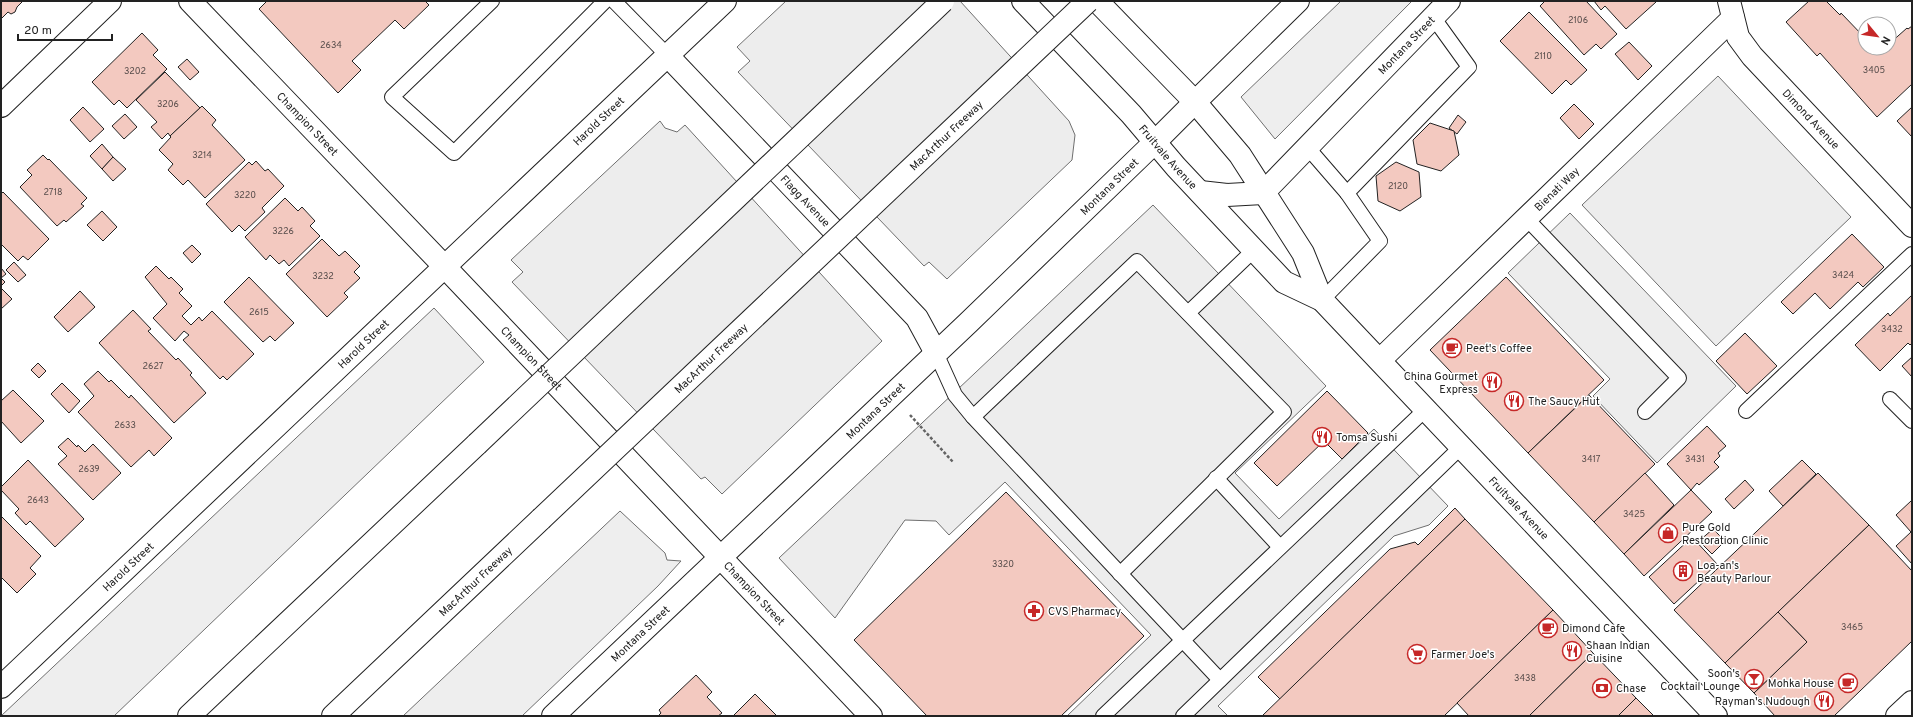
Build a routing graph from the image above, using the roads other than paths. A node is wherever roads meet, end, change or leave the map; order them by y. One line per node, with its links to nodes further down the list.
1 (110, 1): 17 (main road)
2 (190, 1): 27 (main road, Champion Street)
3 (492, 1): 4 (lane)
4 (605, 1)
5 (614, 1): 15 (lane)
6 (725, 1): 15 (main road, Harold Street)
7 (944, 1): 47 (main road, bridge)
8 (1023, 1): 18 (main road, Fruitvale Avenue)
9 (1088, 1): 48 (main road, MacArthur Freeway, bridge)
10 (1097, 1): 16 (main road, Fruitvale Avenue)
11 (1298, 1): 16 (main road, Montana Street)
12 (1449, 1): 14 (main road, Montana Street)
13 (1731, 10): 23 (main road, Bienati Way); 24 (main road, Dimond Avenue)
14 (1433, 17): 19 (main road, Montana Street); 22 (lane)
15 (667, 55): 27 (main road, Harold Street); 30 (main road, Flagg Avenue)
16 (1195, 102): 18 (main road, Montana Street); 21 (main road, Fruitvale Avenue)
17 (1, 106)
18 (1155, 142): 20 (main road, Fruitvale Avenue); 30 (main road, Montana Street)
19 (1308, 148): 21 (main road, Montana Street); 22 (lane)
20 (1200, 192): 21 (main road); 25 (main road, Fruitvale Avenue)
21 (1264, 193): 28 (main road, Fruitvale Avenue)
22 (1347, 193): 28 (lane)
23 (1526, 218): 31 (main road, Bienati Way); 35 (lane)
24 (1912, 226)
25 (1253, 251): 28 (main road, Fruitvale Avenue); 29 (lane)
26 (1912, 254): 34 (lane)
27 (444, 266): 41 (main road, Champion Street); 45 (main road, Harold Street)
28 (1322, 300): 31 (main road, Fruitvale Avenue)
29 (1188, 313): 36 (lane); 39 (lane)
30 (936, 353): 36 (lane); 41 (main road, Montana Street)
31 (1380, 360): 33 (main road, Fruitvale Avenue)
32 (1890, 399): 37 (lane)
33 (1426, 409): 38 (main road, Fruitvale Avenue); 40 (lane)
34 (1746, 411)
35 (1645, 412)
36 (973, 417): 42 (lane)
37 (1912, 421)
38 (1462, 446): 44 (lane); 53 (main road, Fruitvale Avenue)
39 (1216, 478): 40 (lane); 42 (lane)
40 (1280, 547): 43 (lane)
41 (721, 558): 49 (main road, Montana Street); 50 (main road, Champion Street)
42 (1120, 574): 43 (lane)
43 (1183, 640): 44 (lane); 51 (lane)
44 (1220, 680): 52 (lane)
45 (1, 687)
46 (1912, 702): 54 (main road)
47 (189, 716)
48 (333, 716)
49 (553, 716)
50 (871, 716)
51 (1103, 716)
52 (1183, 716)
53 (1716, 716)
54 (1897, 716)

